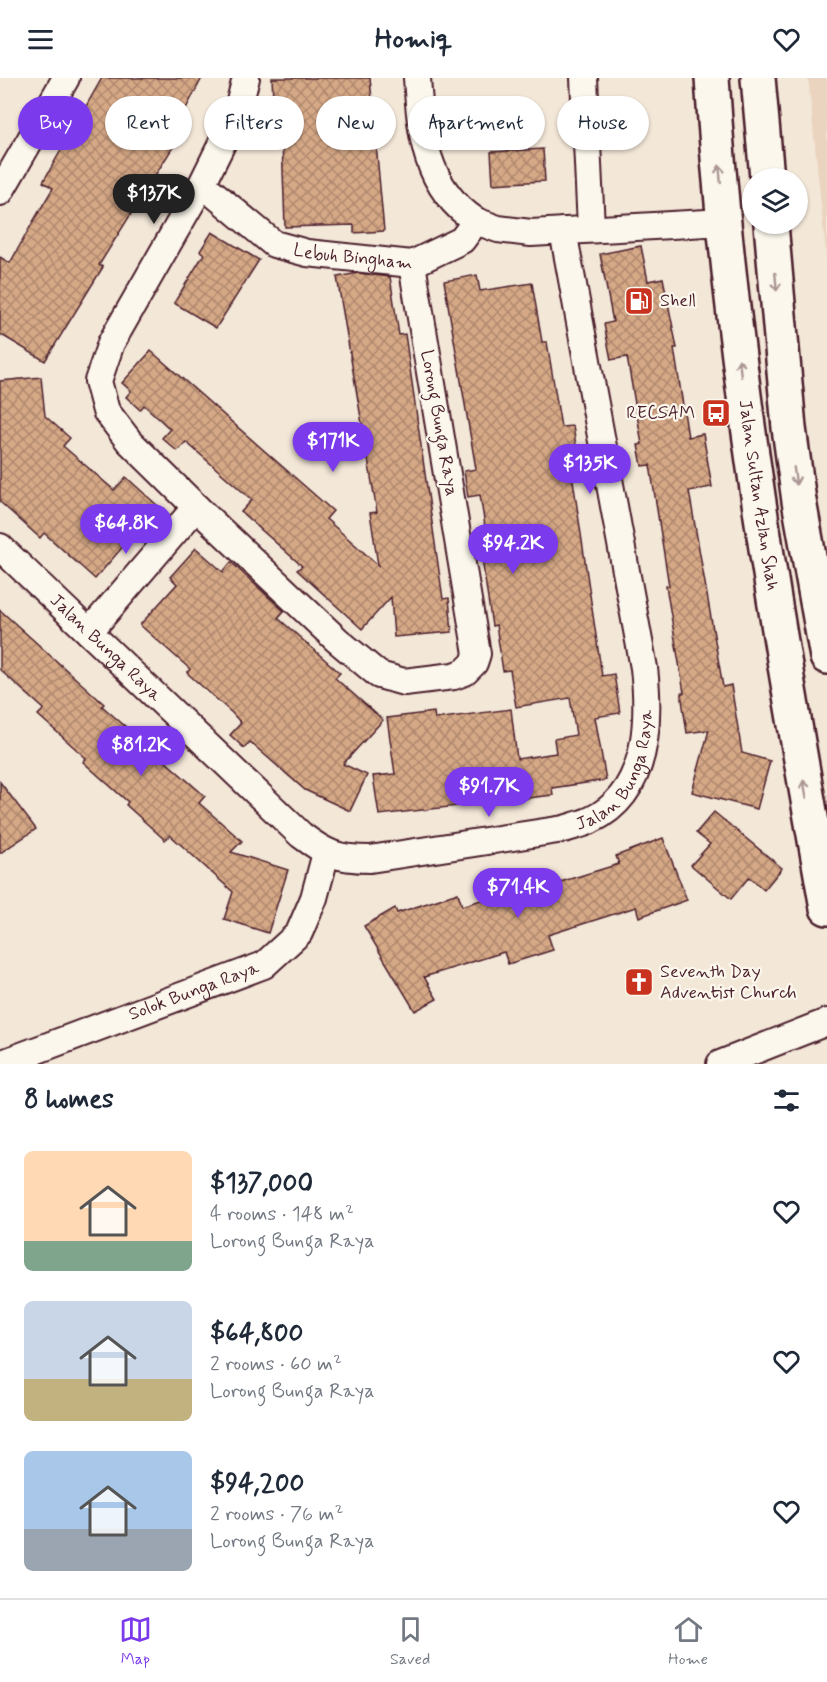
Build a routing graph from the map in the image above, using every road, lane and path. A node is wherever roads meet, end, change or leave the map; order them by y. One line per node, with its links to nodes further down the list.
1 (66, 78): 9 (street)
2 (246, 78): 8 (street, Lorong Bunga Raya)
3 (417, 78): 10 (street)
4 (584, 78): 12 (street)
5 (712, 78): 11 (highway, Jalan Sultan Azlan Shah, one-way to 5)
6 (758, 78): 7 (highway)
7 (766, 168)
8 (202, 184): 15 (street, Lebuh Bingham); 16 (street, Lorong Bunga Raya)
9 (0, 192)
10 (476, 221): 13 (street); 15 (street, Lebuh Bingham)
11 (724, 222): 12 (street); 21 (highway, Jalan Sultan Azlan Shah, one-way to 11)
12 (591, 228): 13 (street)
13 (563, 231): 20 (street, Jalan Bunga Raya)
14 (772, 234): 19 (highway, one-way to 19)
15 (412, 264): 16 (street, Lorong Bunga Raya)
16 (196, 507): 18 (street)
17 (0, 547): 18 (street, Jalan Bunga Raya)
18 (89, 632): 20 (street, Jalan Bunga Raya)
19 (827, 657)
20 (326, 853): 23 (street, Solok Bunga Raya)
21 (827, 908)
22 (827, 1022): 24 (street)
23 (0, 1064)
24 (720, 1064)

